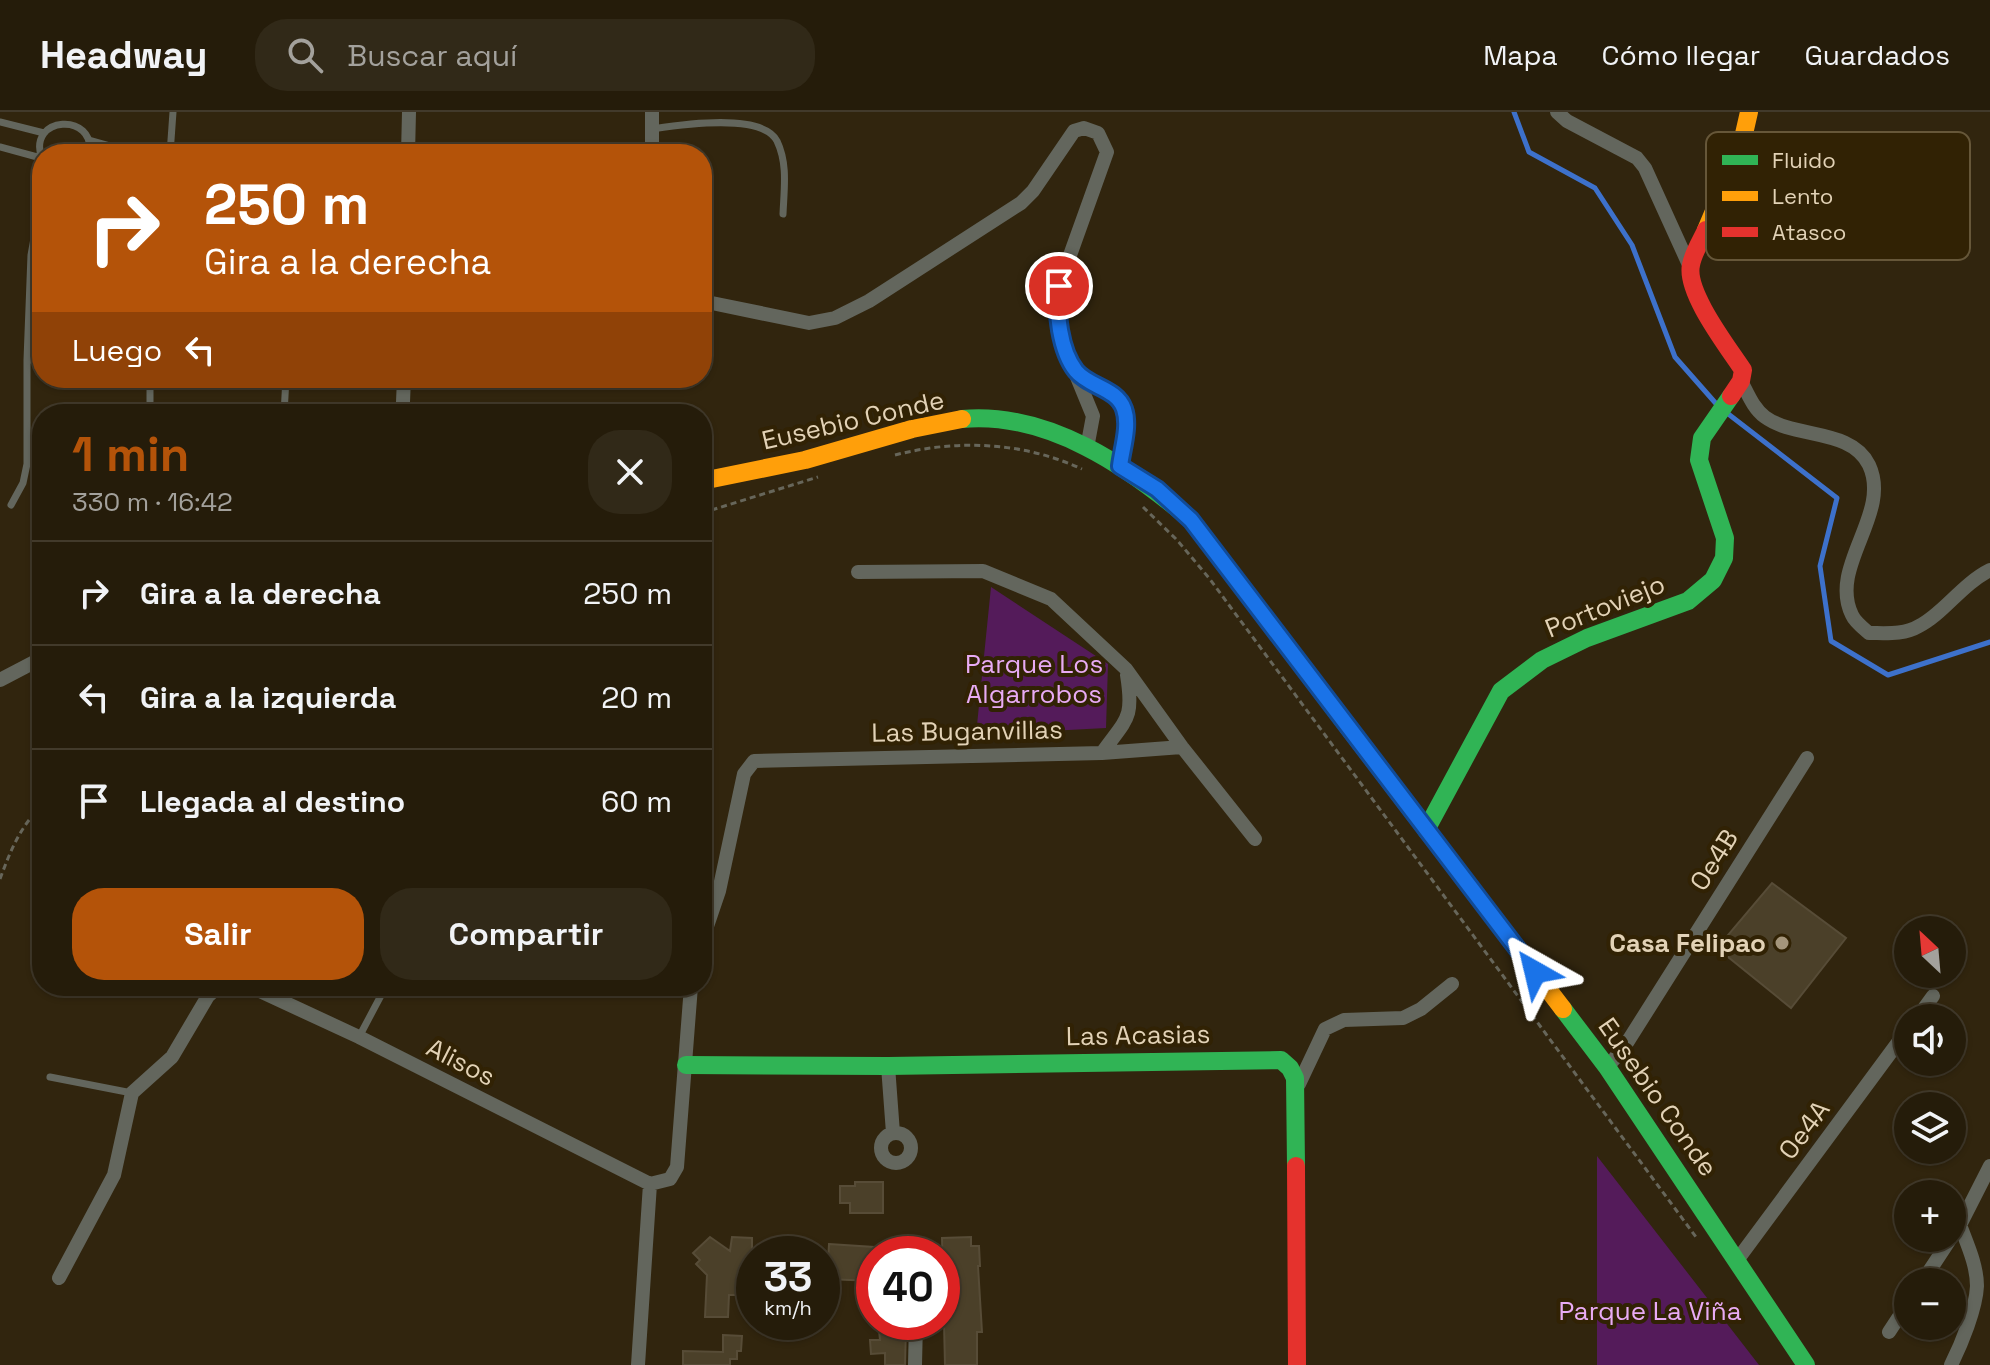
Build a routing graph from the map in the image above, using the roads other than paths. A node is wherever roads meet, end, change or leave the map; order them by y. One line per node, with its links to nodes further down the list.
1 (173, 112): 14 (lane)
2 (409, 112): 15 (street)
3 (652, 112): 7 (street)
4 (1557, 112): 22 (street)
5 (1749, 112): 8 (street)
6 (0, 122): 9 (lane)
7 (652, 129): 16 (street); 19 (lane)
8 (1744, 132)
9 (44, 133): 10 (lane); 11 (lane)
10 (89, 140): 12 (lane); 13 (lane)
11 (39, 144)
12 (89, 144)
13 (103, 144)
14 (171, 144)
15 (408, 144)
16 (652, 144)
17 (0, 147): 18 (lane)
18 (32, 155)
19 (783, 214)
20 (1706, 229): 22 (street)
21 (32, 249): 24 (lane)
22 (1690, 267): 27 (street)
23 (712, 303): 26 (street)
24 (27, 360): 25 (lane); 33 (lane)
25 (32, 360)
26 (1076, 371): 30 (street); 31 (street)
27 (1741, 381): 34 (street); 42 (street, Portoviejo)
28 (404, 388): 29 (street)
29 (403, 402)
30 (1087, 448): 31 (street, Eusebio Conde); 32 (street, Eusebio Conde)
31 (1120, 466): 42 (street, Eusebio Conde)
32 (712, 479)
33 (11, 505)
34 (1990, 570)
35 (858, 572): 37 (street)
36 (32, 663): 38 (street)
37 (1126, 669): 39 (street); 40 (street)
38 (0, 680)
39 (1182, 747): 40 (street, Las Buganvillas); 43 (street)
40 (1102, 753): 44 (street, Las Buganvillas)
41 (1807, 758): 56 (street, Oe4B)
42 (1426, 830): 56 (street, Eusebio Conde)
43 (1255, 839)
44 (712, 912)
45 (1452, 984): 58 (street)
46 (208, 996): 59 (street)
47 (271, 996): 52 (street, Alisos)
48 (381, 996): 52 (lane)
49 (690, 996): 54 (street)
50 (1933, 996): 51 (street)
51 (1927, 1004)
52 (359, 1037): 62 (street, Alisos)
53 (1894, 1048): 65 (street, Oe4A)
54 (686, 1065): 55 (street, Las Acasias); 62 (street)
55 (888, 1066): 58 (street, Las Acasias); 60 (street)
56 (1607, 1067): 65 (street, Eusebio Conde)
57 (50, 1077): 59 (lane)
58 (1297, 1085): 72 (street)
59 (132, 1093): 66 (street)
60 (893, 1133)
61 (1990, 1166): 63 (street)
62 (650, 1184): 70 (street)
63 (1966, 1211)
64 (1965, 1252): 74 (street)
65 (1738, 1259): 73 (street, Eusebio Conde)
66 (59, 1278)
67 (1894, 1324): 68 (street)
68 (1889, 1332)
69 (916, 1340): 71 (street)
70 (638, 1365)
71 (915, 1365)
72 (1297, 1365)
73 (1806, 1365)
74 (1951, 1365)

